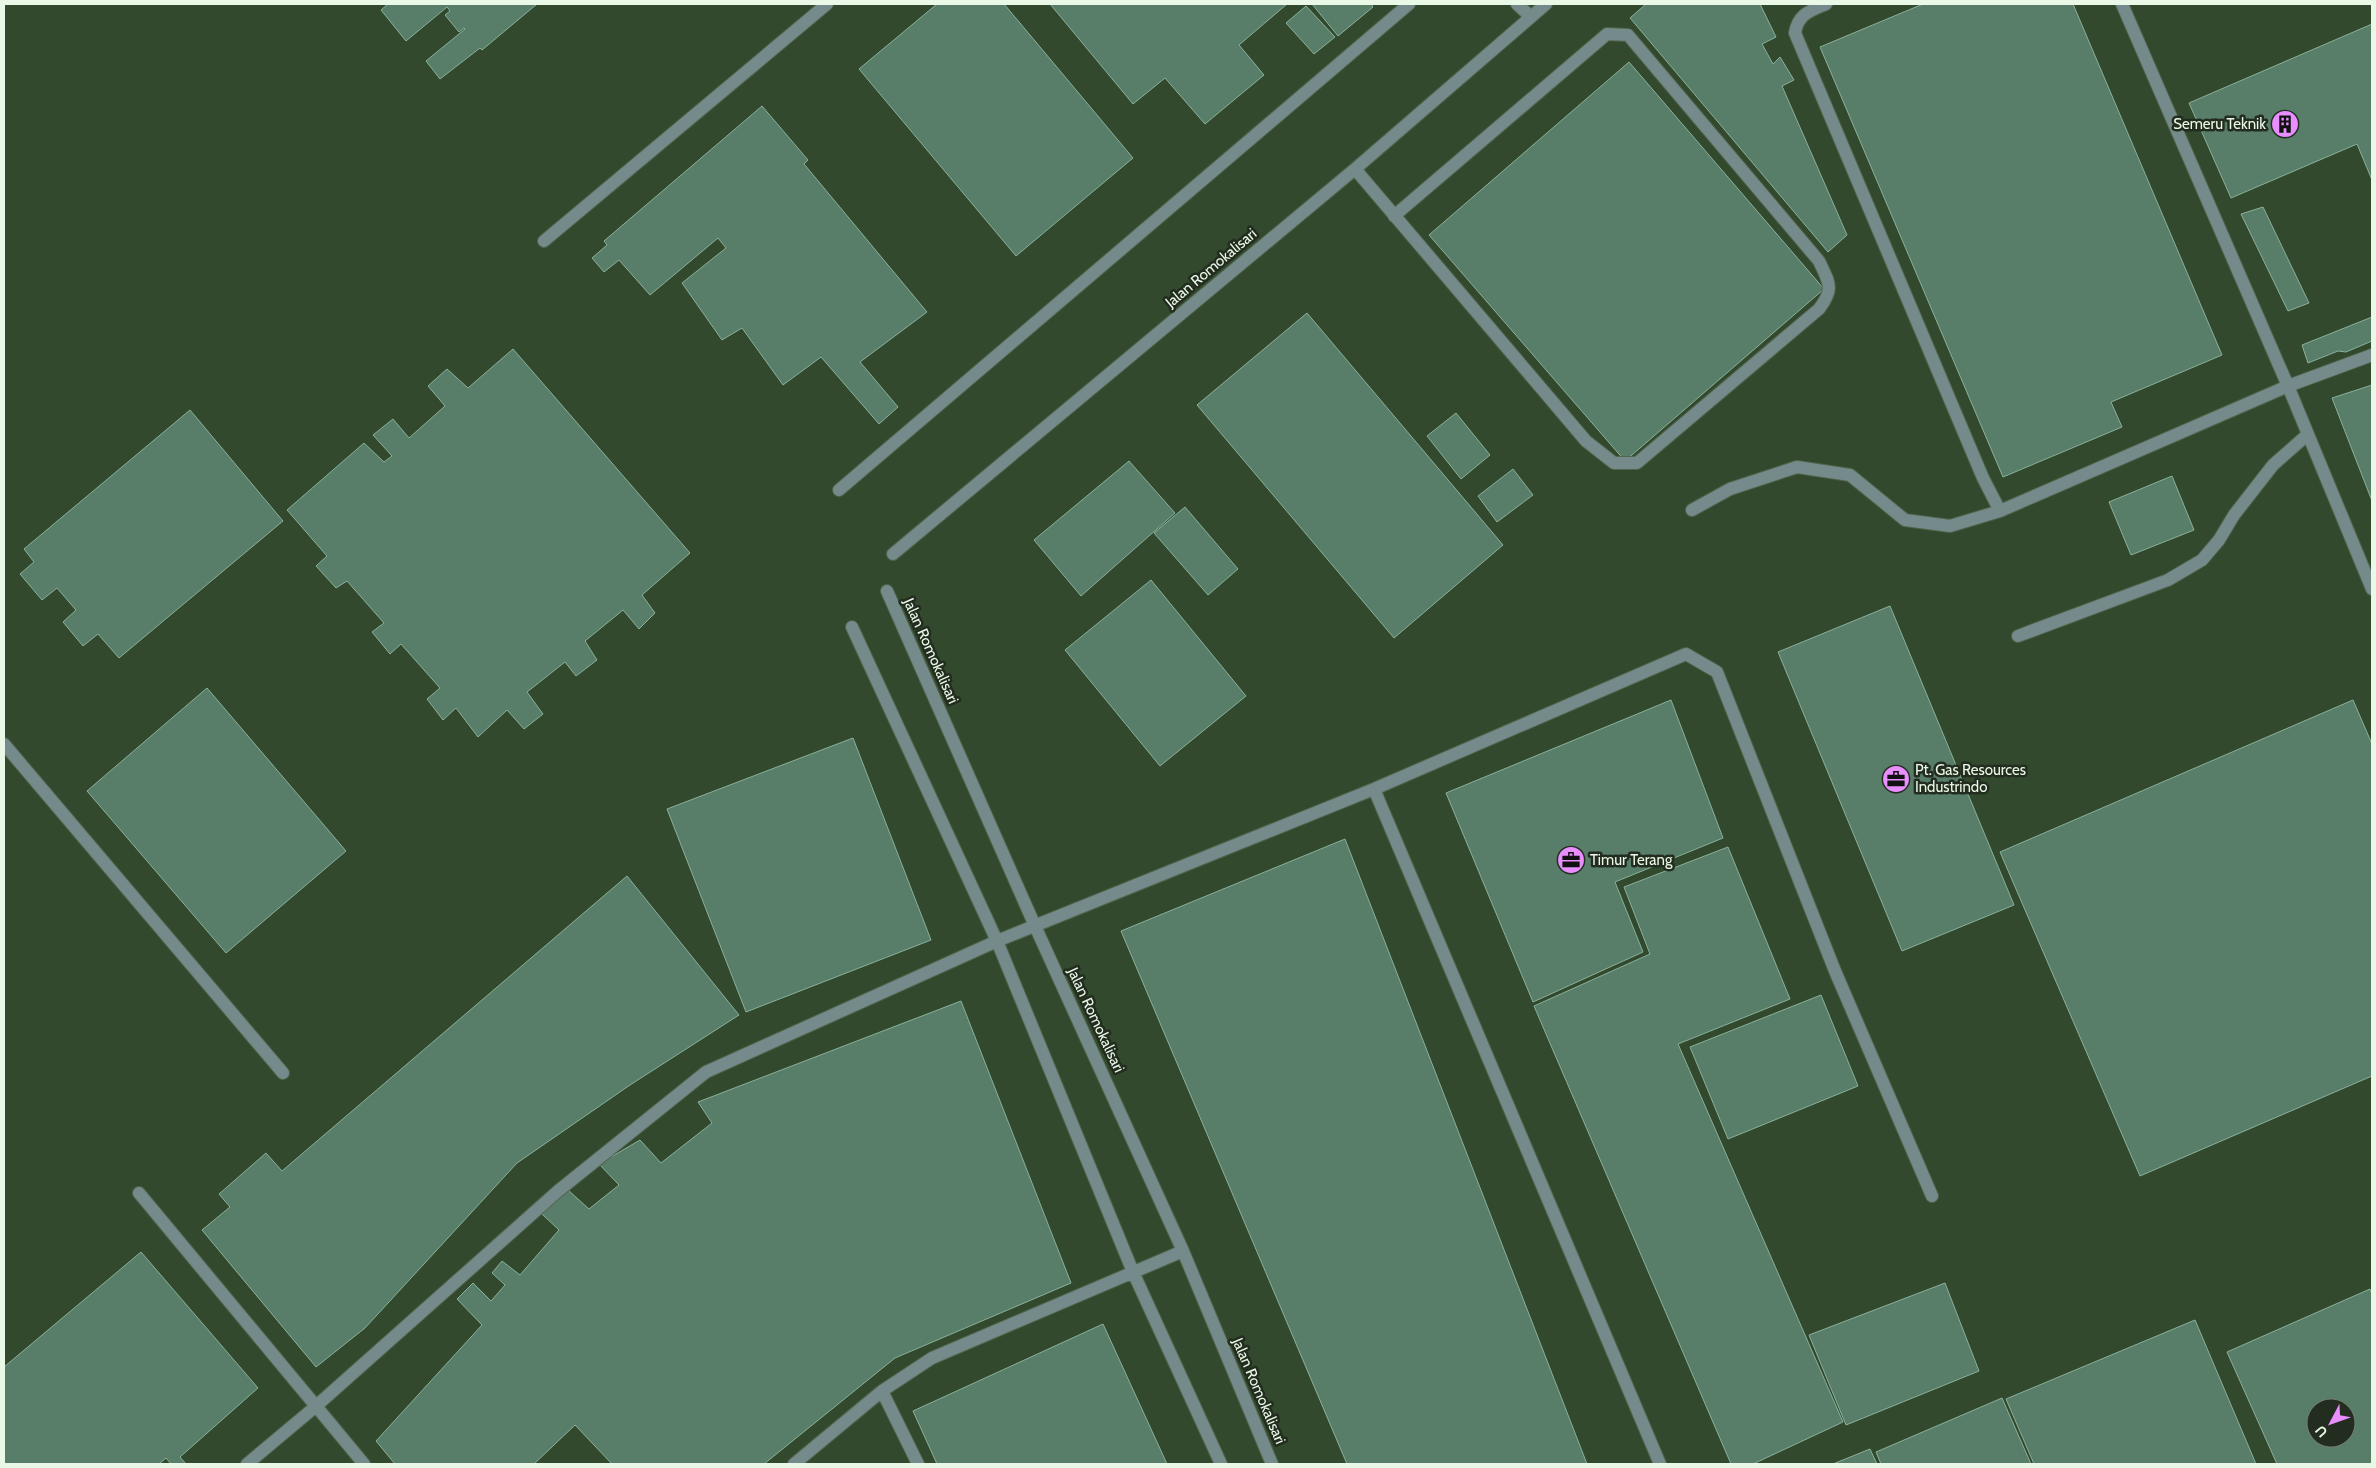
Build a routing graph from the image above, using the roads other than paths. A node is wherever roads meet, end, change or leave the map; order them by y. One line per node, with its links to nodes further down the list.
1 (827, 4): 10 (lane)
2 (1409, 4): 14 (lane)
3 (1517, 4): 7 (lane)
4 (1546, 4): 7 (lane, Jalan Romokalisari)
5 (1826, 4): 16 (lane)
6 (2122, 4): 12 (lane)
7 (1530, 17): 8 (lane, Jalan Romokalisari)
8 (1354, 169): 9 (lane); 17 (lane, Jalan Romokalisari)
9 (1394, 216): 9 (lane)
10 (544, 241)
11 (2372, 355): 12 (lane)
12 (2288, 386): 13 (lane); 16 (lane)
13 (2307, 435): 18 (lane); 21 (lane)
14 (839, 490)
15 (1692, 510): 16 (lane)
16 (2000, 511)
17 (893, 554)
18 (2372, 589)
19 (887, 591): 24 (lane, Jalan Romokalisari)
20 (852, 627): 25 (lane)
21 (2018, 636)
22 (4, 744): 26 (lane)
23 (1374, 789): 24 (lane); 28 (lane); 39 (lane)
24 (1035, 926): 25 (lane); 29 (lane, Jalan Romokalisari)
25 (997, 941): 30 (lane); 32 (lane)
26 (283, 1073)
27 (139, 1194): 32 (lane)
28 (1932, 1196)
29 (1183, 1251): 30 (lane); 38 (lane, Jalan Romokalisari)
30 (1132, 1272): 31 (lane); 37 (lane)
31 (882, 1390): 35 (lane); 36 (lane)
32 (315, 1407): 33 (lane); 34 (lane)
33 (247, 1464)
34 (364, 1464)
35 (794, 1464)
36 (918, 1464)
37 (1221, 1464)
38 (1272, 1464)
39 (1660, 1464)

